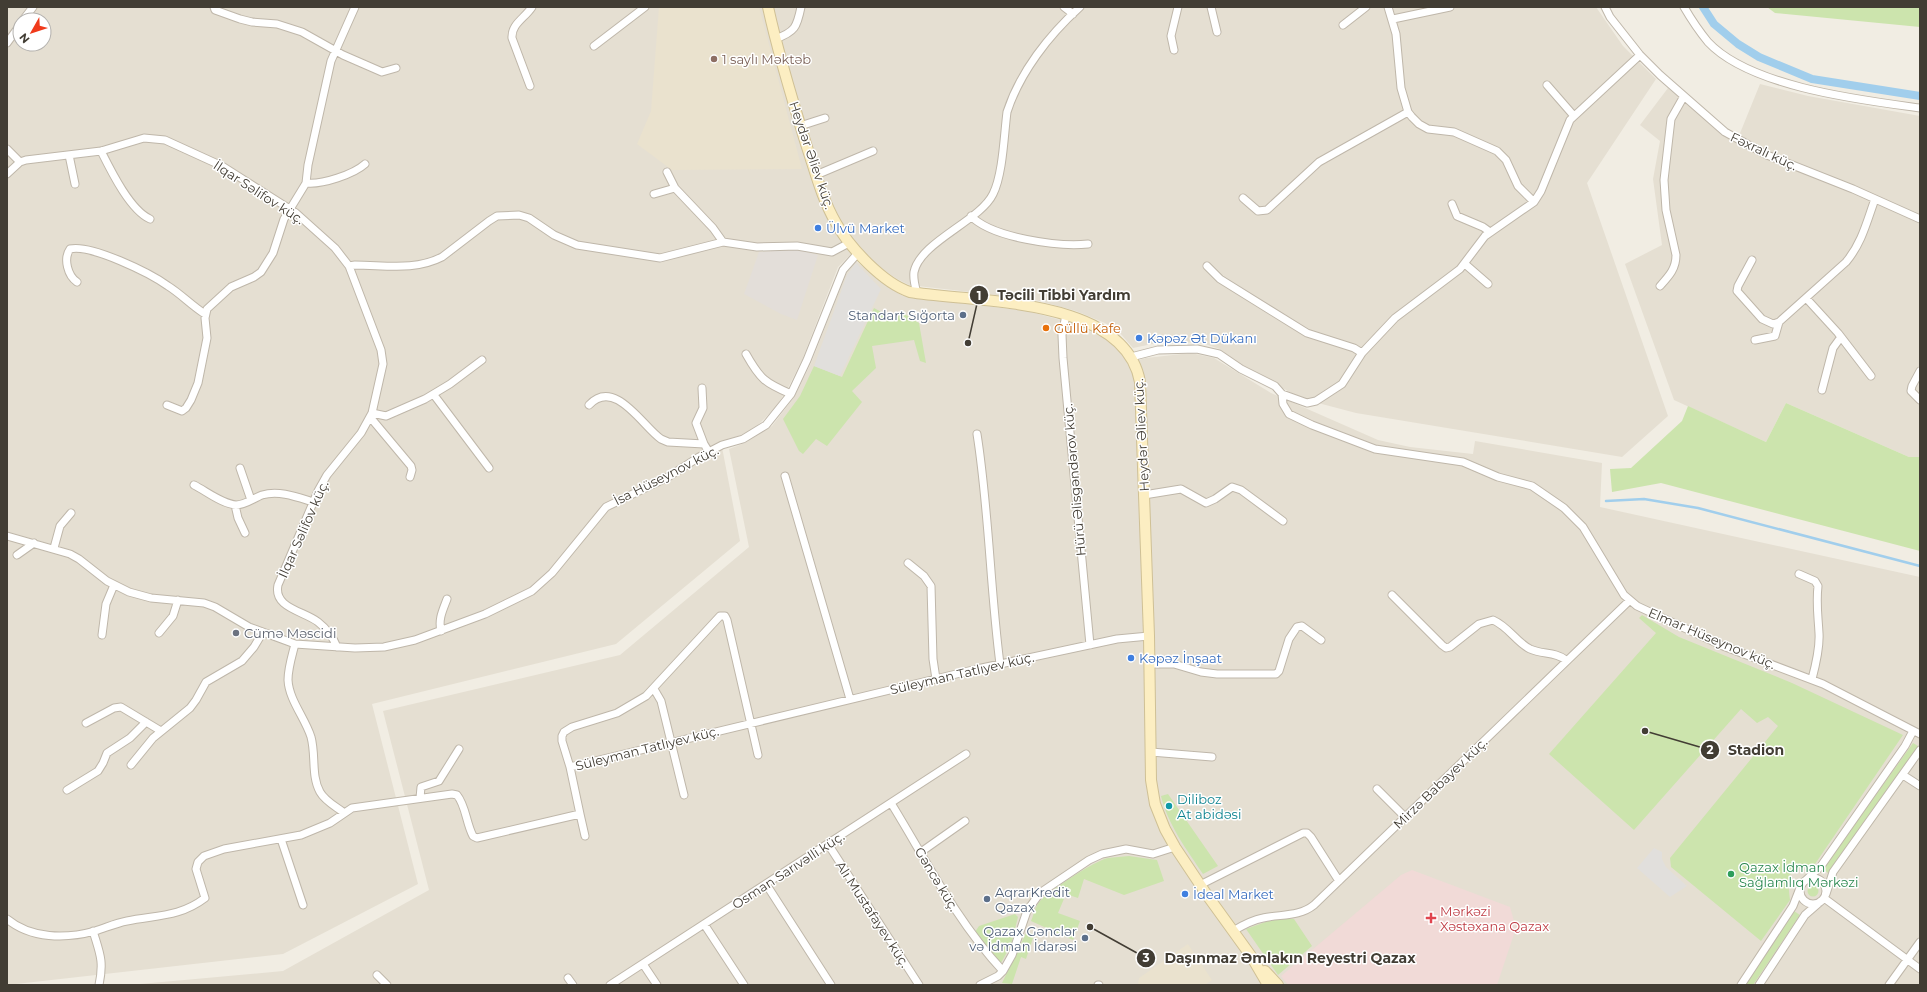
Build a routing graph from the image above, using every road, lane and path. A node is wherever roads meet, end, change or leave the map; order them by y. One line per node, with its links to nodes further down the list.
1 (214, 7): 22 (street)
2 (355, 7): 22 (street)
3 (532, 7): 27 (street)
4 (645, 7): 21 (street)
5 (768, 7): 20 (main road, Heydər Əliev küç.)
6 (801, 7): 20 (street)
7 (1064, 7): 16 (street)
8 (1080, 7): 16 (street)
9 (1178, 7): 23 (street)
10 (1211, 7): 19 (street)
11 (1366, 7): 18 (street)
12 (1388, 7): 17 (street)
13 (1450, 7): 17 (street)
14 (1604, 7): 24 (street, Fəxralı küç.)
15 (1684, 7): 29 (street)
16 (1072, 14): 52 (street)
17 (1393, 19): 30 (street)
18 (1343, 25)
19 (1217, 32)
20 (775, 39): 33 (main road, Heydər Əliev küç.)
21 (594, 46)
22 (334, 50): 25 (street); 43 (street)
23 (1174, 50)
24 (1640, 55): 28 (street, Fəxralı küç.); 31 (street)
25 (396, 68)
26 (1547, 85): 31 (street)
27 (530, 86)
28 (1684, 96): 48 (street, Fəxralı küç.); 66 (street)
29 (1920, 108)
30 (1408, 112): 47 (street); 49 (street)
31 (1574, 116): 49 (street)
32 (825, 118): 33 (street)
33 (800, 126): 42 (main road, Heydər Əliev küç.)
34 (7, 149): 38 (street)
35 (101, 151): 37 (street, İlqar Səlifov küç.); 51 (street, İlqar Səlifov küç.); 53 (street)
36 (873, 151): 42 (street)
37 (69, 155): 38 (street, İlqar Səlifov küç.); 44 (street)
38 (20, 162): 41 (street)
39 (366, 164): 43 (street)
40 (667, 172): 45 (street)
41 (7, 174)
42 (816, 175): 57 (main road, Heydər Əliev küç.)
43 (306, 183): 51 (street)
44 (75, 184)
45 (675, 188): 46 (street); 56 (street)
46 (654, 194)
47 (1243, 198)
48 (1875, 199): 54 (street, Fəxralı küç.); 68 (street)
49 (1534, 202): 55 (street)
50 (1452, 204): 55 (street)
51 (290, 209): 62 (street, İlqar Səlifov küç.); 69 (street)
52 (971, 216): 58 (street); 67 (street)
53 (150, 219)
54 (1920, 219)
55 (1490, 232): 61 (street)
56 (723, 242): 57 (street); 62 (street)
57 (849, 243): 59 (main road, Heydər Əliev küç.)
58 (1088, 244)
59 (858, 253): 67 (main road, Heydər Əliev küç.); 83 (street, İsa Hüseynov küç.)
60 (1752, 260): 71 (street)
61 (1465, 264): 65 (street); 75 (street)
62 (349, 266): 88 (street, İlqar Səlifov küç.)
63 (1207, 266): 75 (street)
64 (77, 282): 69 (street)
65 (1488, 284)
66 (1660, 286)
67 (917, 293): 70 (main road, Heydər Əliev küç.)
68 (1806, 298): 71 (street); 72 (street)
69 (205, 314): 86 (street)
70 (1066, 315): 76 (main road, Heydər Əliev küç.); 122 (street, Hürü Əlisgəndərov küç.)
71 (1779, 322): 73 (street)
72 (1841, 337): 79 (street); 81 (street)
73 (1755, 340)
74 (746, 354): 83 (street)
75 (1362, 354): 84 (street)
76 (1131, 357): 84 (street); 97 (main road, Heydər Əliev küç.)
77 (482, 360): 82 (street)
78 (1920, 371): 85 (street)
79 (1871, 376)
80 (702, 388): 90 (street)
81 (1822, 390)
82 (434, 394): 88 (street); 93 (street)
83 (791, 394): 91 (street, İsa Hüseynov küç.)
84 (1282, 394): 114 (street, Elmar Hüseynov küç.)
85 (1920, 400)
86 (168, 405)
87 (589, 406): 90 (street)
88 (371, 415): 95 (street); 99 (street, İlqar Səlifov küç.)
89 (977, 434): 125 (street)
90 (704, 444): 91 (street)
91 (709, 452): 115 (street, İsa Hüseynov küç.)
92 (240, 468): 98 (street)
93 (490, 468)
94 (785, 476): 130 (street)
95 (410, 477)
96 (194, 485): 100 (street)
97 (1144, 495): 102 (street); 119 (main road, Heydər Əliev küç.)
98 (250, 500): 99 (street); 100 (street)
99 (313, 502): 123 (street, İlqar Səlifov küç.)
100 (235, 505): 103 (street)
101 (71, 513): 106 (street)
102 (1283, 521)
103 (245, 534)
104 (7, 536): 105 (street, İsa Hüseynov küç.)
105 (34, 543): 106 (street, İsa Hüseynov küç.); 107 (street)
106 (54, 548): 110 (street, İsa Hüseynov küç.)
107 (17, 555)
108 (908, 563): 127 (street)
109 (1799, 574): 128 (street)
110 (114, 585): 113 (street, İsa Hüseynov küç.); 118 (street)
111 (1392, 595): 124 (street)
112 (447, 599): 115 (street)
113 (178, 600): 116 (street, İsa Hüseynov küç.); 117 (street)
114 (1629, 601): 124 (street, Mirzə Babayev küç.); 128 (street, Elmar Hüseynov küç.)
115 (441, 631): 123 (street, İsa Hüseynov küç.)
116 (263, 632): 121 (street, İsa Hüseynov küç.); 134 (street)
117 (159, 633)
118 (102, 635)
119 (1149, 636): 122 (street, Süleyman Tatlıyev küç.); 126 (main road, Heydər Əliev küç.)
120 (1321, 640): 126 (street)
121 (295, 644): 123 (street, İsa Hüseynov küç.); 152 (street)
122 (1090, 645): 125 (street, Süleyman Tatlıyev küç.)
123 (337, 647)
124 (1566, 660): 154 (street, Mirzə Babayev küç.)
125 (1000, 664): 127 (street, Süleyman Tatlıyev küç.)
126 (1149, 664): 139 (main road, Heydər Əliev küç.)
127 (936, 679): 130 (street, Süleyman Tatlıyev küç.)
128 (1812, 679): 135 (street, Elmar Hüseynov küç.)
129 (654, 688): 133 (street); 136 (street); 144 (street)
130 (850, 699): 133 (street, Süleyman Tatlıyev küç.)
131 (146, 722): 132 (street); 134 (street); 148 (street)
132 (86, 723)
133 (750, 723): 136 (street, Süleyman Tatlıyev küç.); 140 (street)
134 (161, 731): 143 (street)
135 (1917, 733): 162 (street)
136 (671, 742): 144 (street, Süleyman Tatlıyev küç.); 149 (street)
137 (459, 749): 150 (street)
138 (1920, 750): 145 (street)
139 (1151, 752): 142 (street); 159 (main road, Heydər Əliev küç.)
140 (758, 754)
141 (966, 754): 151 (street, Osman Sarıvəlli küç.)
142 (1212, 757)
143 (131, 765)
144 (570, 767): 153 (street, Süleyman Tatlıyev küç.)
145 (1903, 774): 146 (street); 166 (street)
146 (1920, 786)
147 (1377, 789): 154 (street)
148 (67, 790)
149 (684, 795)
150 (420, 798): 152 (street); 153 (street)
151 (891, 803): 158 (street, Osman Sarıvəlli küç.); 160 (street, Gəncə küç.)
152 (343, 812): 157 (street)
153 (580, 814): 156 (street, Süleyman Tatlıyev küç.)
154 (1405, 817): 161 (street, Mirzə Babayev küç.)
155 (965, 821): 160 (street)
156 (585, 836)
157 (281, 839): 167 (street); 171 (street)
158 (828, 844): 163 (street, Osman Sarıvəlli küç.); 187 (street, Alı Mustafayev küç.)
159 (1176, 846): 164 (main road, Heydər Əliev küç.); 177 (street)
160 (921, 852): 177 (street, Gəncə küç.)
161 (1339, 881): 164 (street); 170 (street, Mirzə Babayev küç.)
162 (1805, 881): 165 (street); 166 (street)
163 (766, 884): 169 (street, Osman Sarıvəlli küç.); 186 (street)
164 (1200, 885): 170 (main road, Heydər Əliev küç.)
165 (1800, 888): 166 (street); 192 (street)
166 (1824, 898): 174 (street); 193 (street)
167 (303, 905)
168 (7, 919): 171 (street)
169 (704, 924): 175 (street, Osman Sarıvəlli küç.); 185 (street)
170 (1234, 930): 173 (main road, Heydər Əliev küç.)
171 (93, 931): 180 (street)
172 (1920, 942): 174 (street)
173 (1251, 956): 190 (main road); 191 (main road)
174 (1908, 959): 176 (street); 194 (street)
175 (643, 964): 183 (street, Osman Sarıvəlli küç.); 184 (street)
176 (1920, 969)
177 (1001, 973): 188 (street); 189 (street)
178 (377, 975): 181 (street)
179 (568, 978): 182 (street)
180 (99, 985)
181 (387, 985)
182 (573, 985)
183 (610, 985)
184 (657, 985)
185 (744, 985)
186 (831, 985)
187 (919, 985)
188 (980, 985)
189 (996, 985)
190 (1268, 985)
191 (1278, 985)
192 (1741, 985)
193 (1759, 985)
194 (1889, 985)

